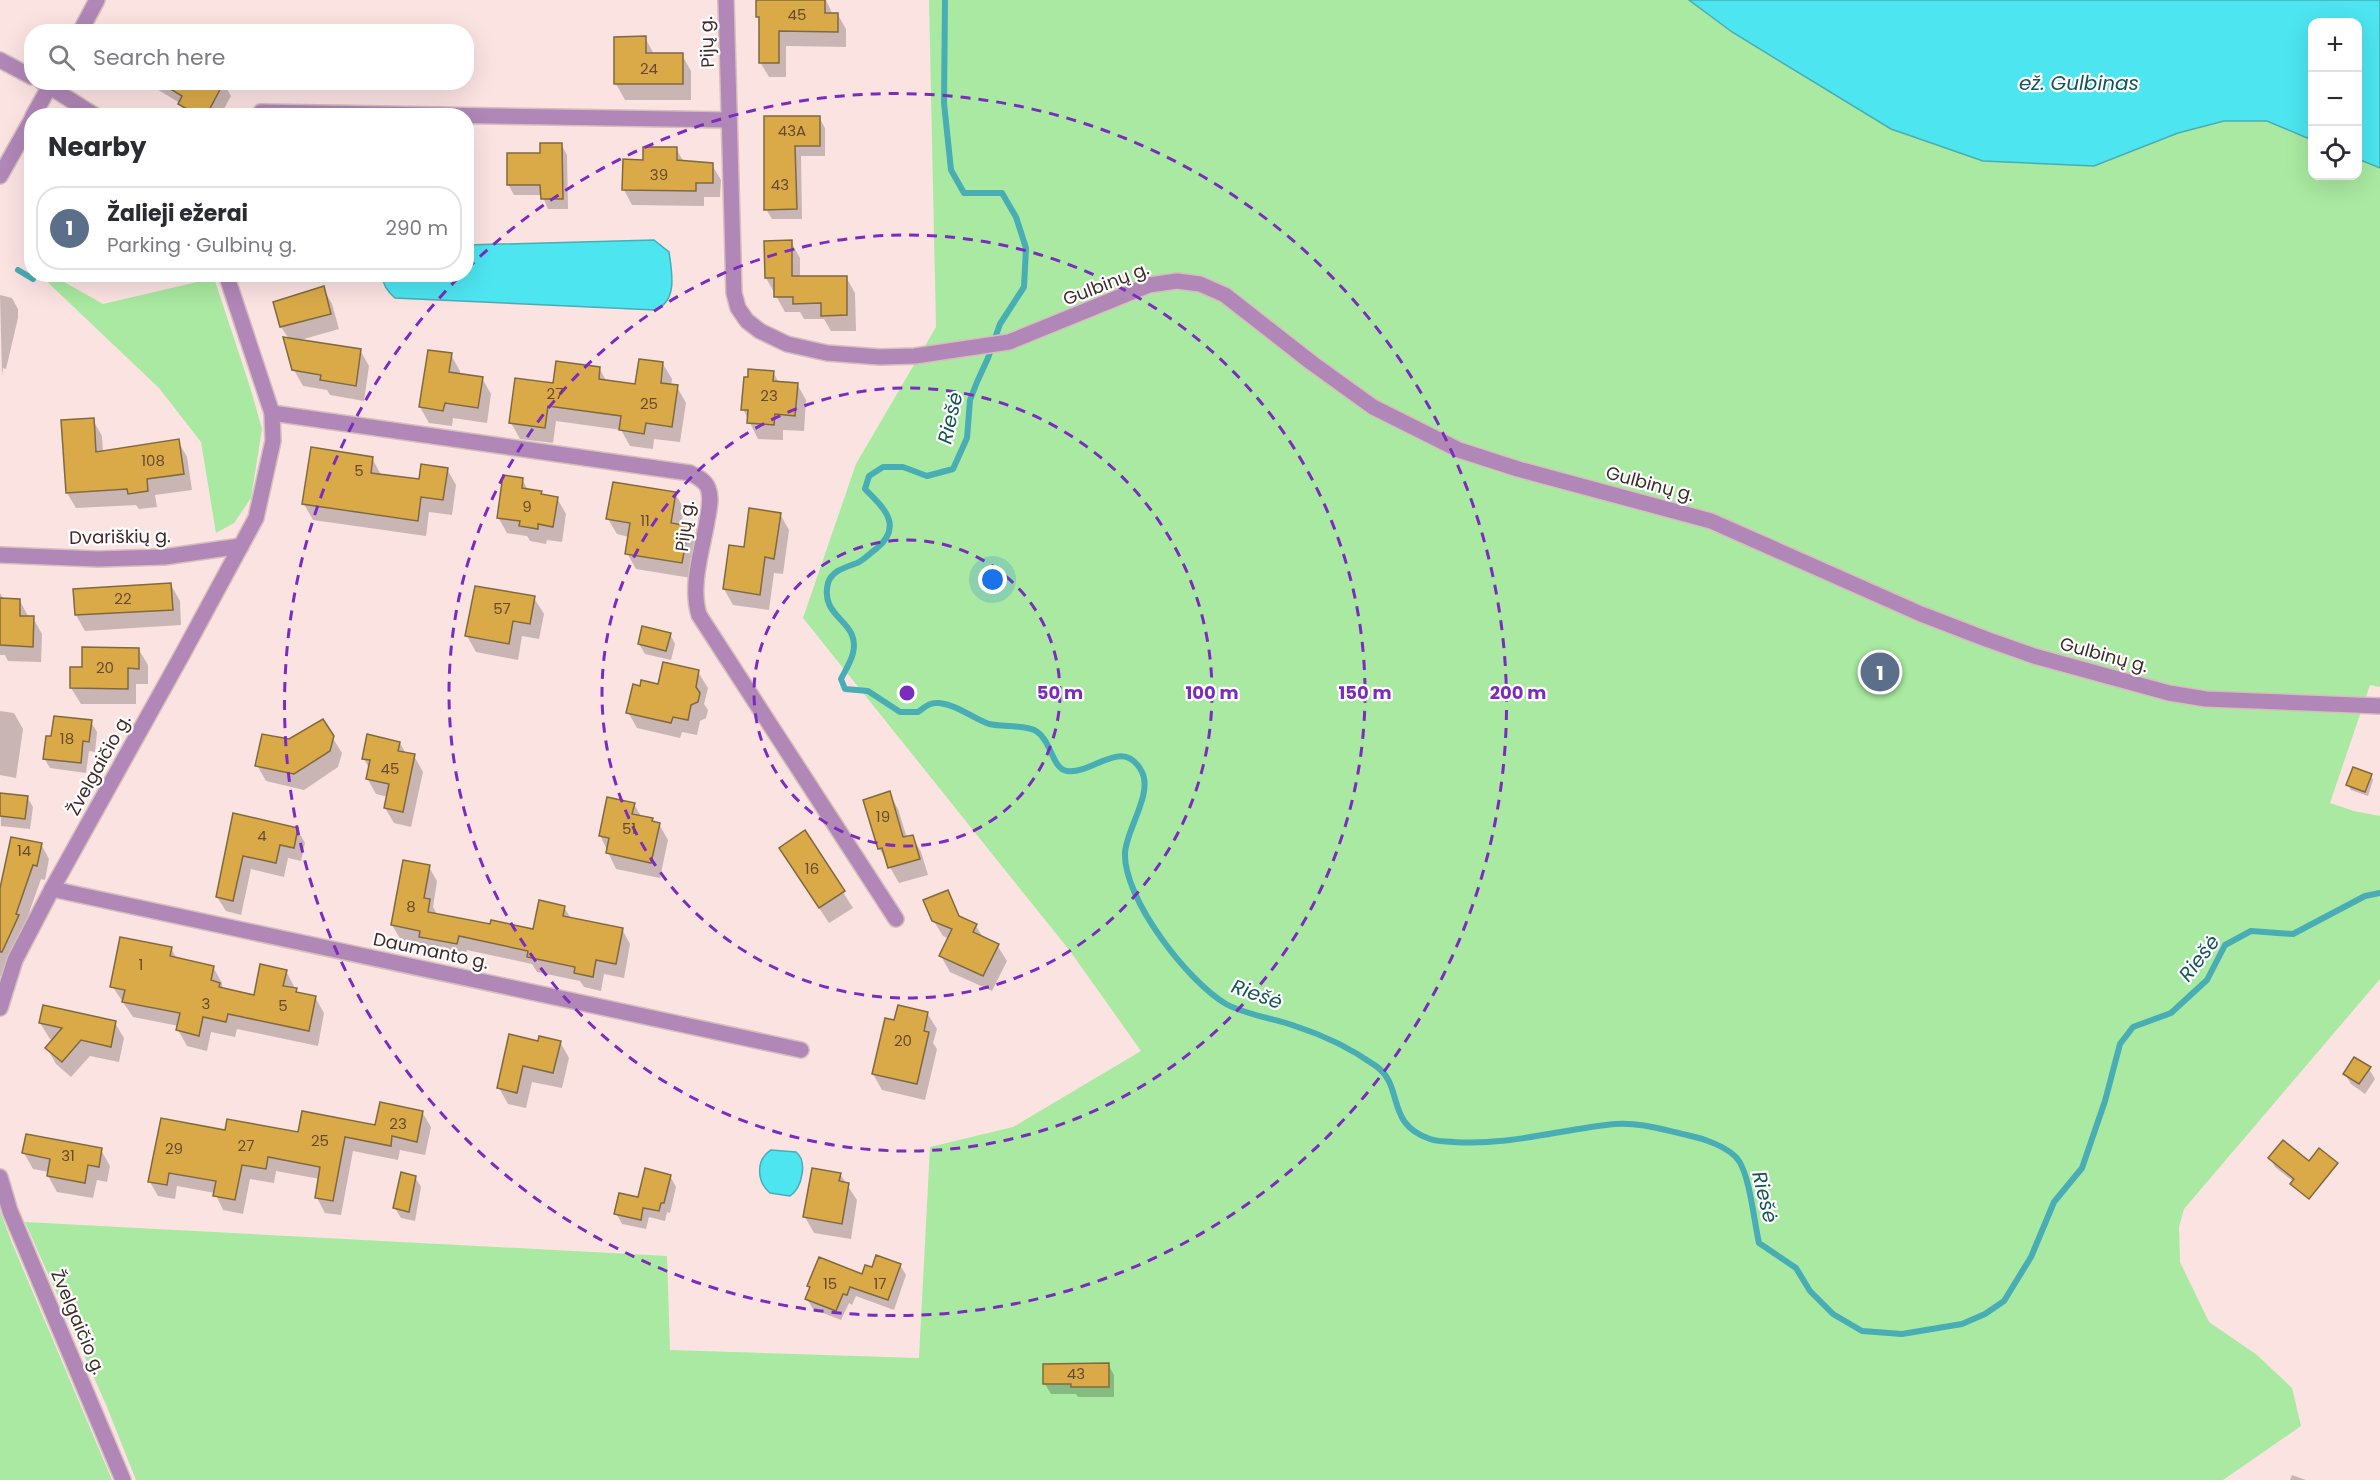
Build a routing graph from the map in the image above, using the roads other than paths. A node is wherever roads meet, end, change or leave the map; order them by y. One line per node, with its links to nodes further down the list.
1 (97, 0): 3 (street)
2 (726, 0): 11 (street, Pijų g.)
3 (84, 24)
4 (0, 60): 5 (street)
5 (24, 73)
6 (45, 90): 8 (street)
7 (57, 90): 9 (street)
8 (36, 108)
9 (84, 108)
10 (474, 116): 11 (street)
11 (729, 120): 15 (street, Pijų g.)
12 (24, 132): 13 (street)
13 (0, 176)
14 (229, 282): 16 (street, Žvelgaičio g.)
15 (945, 352): 19 (street, Gulbinų g.)
16 (272, 413): 17 (street, Žvelgaičio g.); 21 (street, Pijų g.)
17 (241, 546): 18 (street, Dvariškių g.); 20 (street, Žvelgaičio g.)
18 (0, 555)
19 (2380, 706)
20 (52, 889): 22 (street, Žvelgaičio g.); 23 (street, Daumanto g.)
21 (896, 919)
22 (0, 1008)
23 (801, 1050)
24 (0, 1177): 25 (street, Žvelgaičio g.)
25 (123, 1480)

